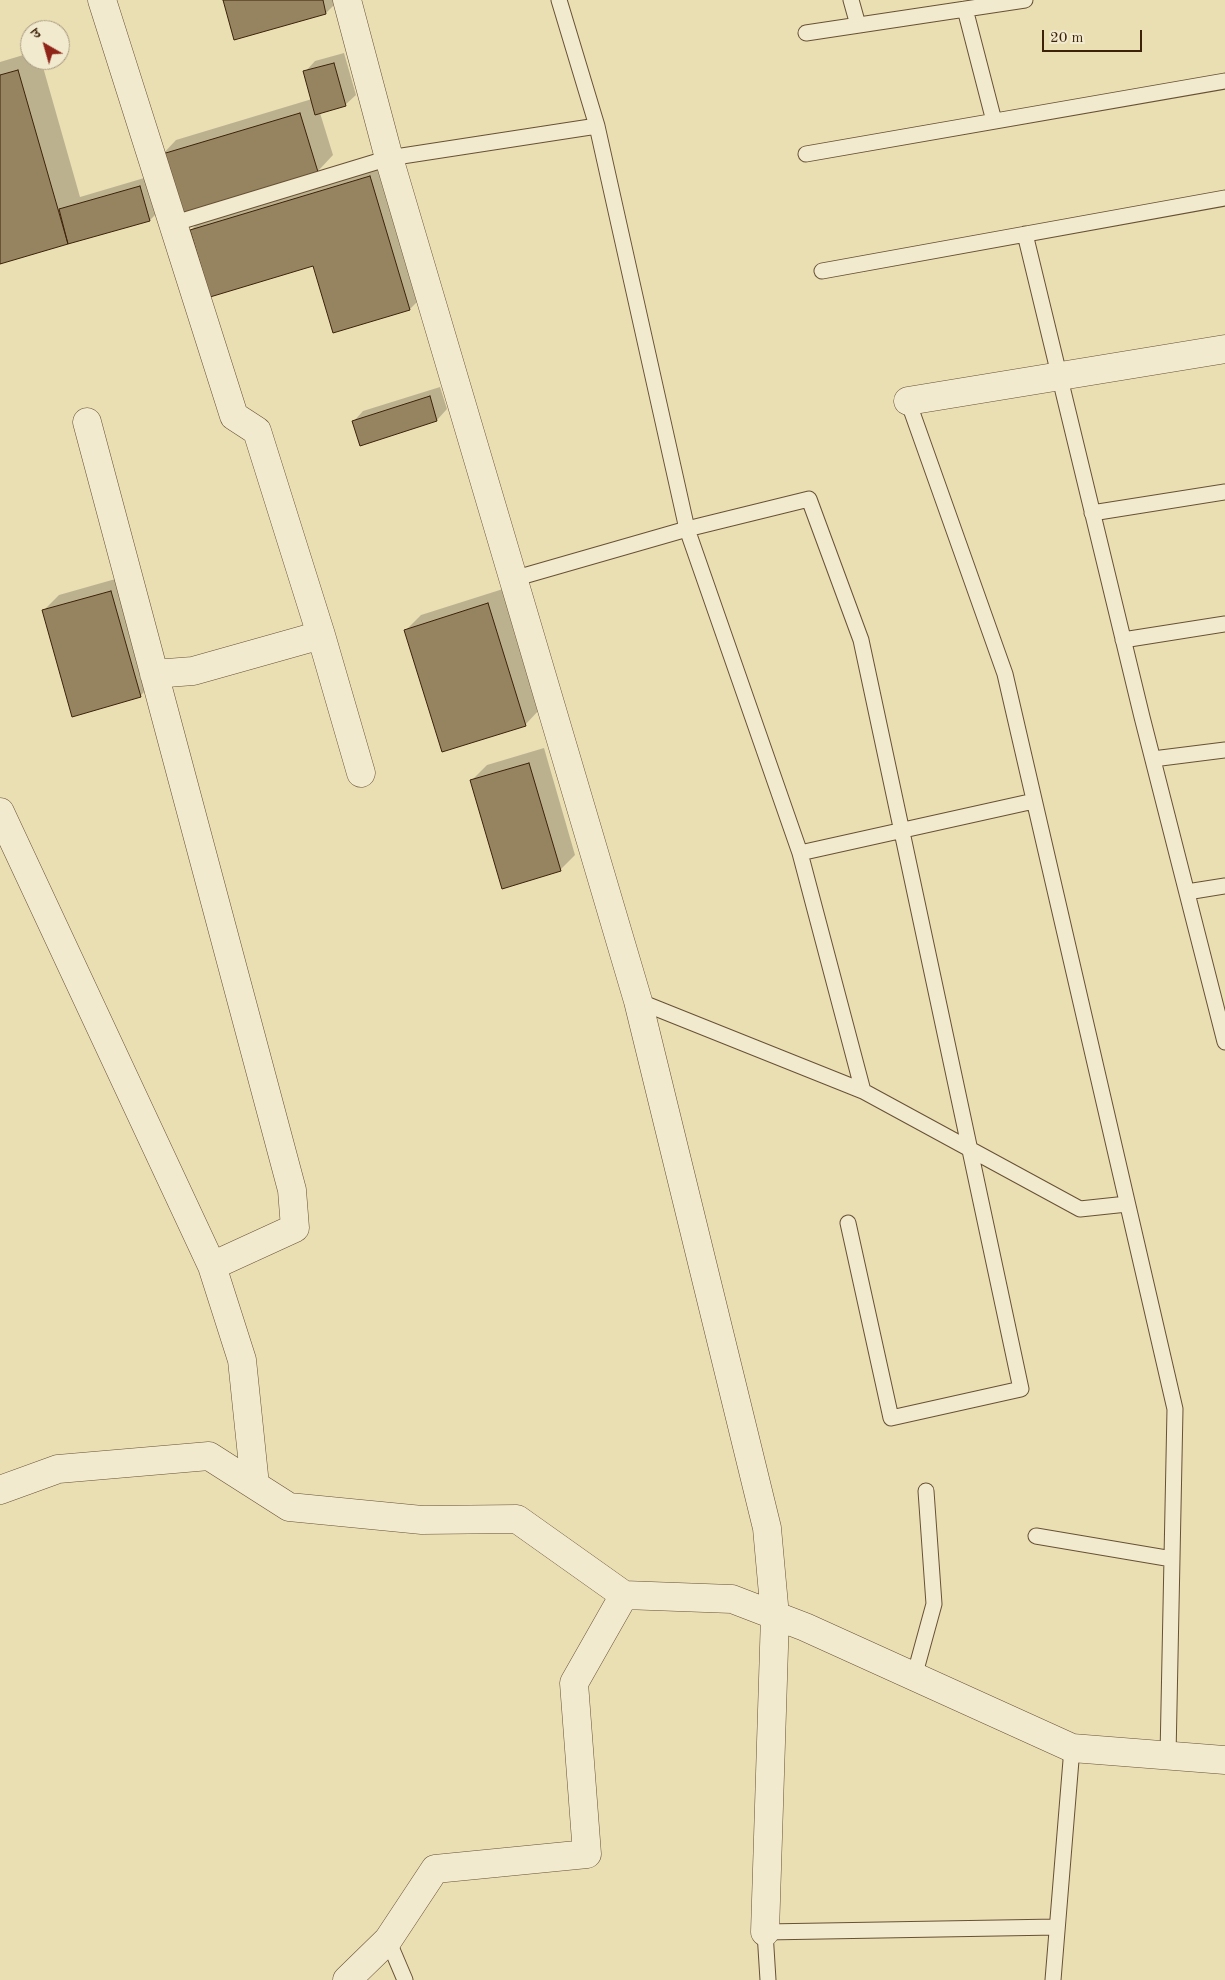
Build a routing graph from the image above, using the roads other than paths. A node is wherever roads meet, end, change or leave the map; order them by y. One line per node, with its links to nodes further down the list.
1 (102, 0): 15 (street)
2 (346, 0): 13 (street)
3 (559, 0): 11 (lane)
4 (851, 0): 7 (lane)
5 (1024, 0): 6 (lane)
6 (964, 9): 7 (lane); 10 (lane)
7 (858, 25): 8 (lane)
8 (806, 33)
9 (1225, 81): 10 (lane)
10 (994, 122): 12 (lane)
11 (597, 126): 13 (lane); 24 (lane)
12 (806, 154)
13 (389, 158): 15 (lane); 25 (street)
14 (1225, 198): 16 (lane)
15 (172, 224): 27 (street)
16 (1025, 234): 17 (lane); 19 (lane)
17 (822, 271)
18 (1225, 349): 19 (street)
19 (1059, 376): 20 (street); 23 (lane)
20 (908, 401): 33 (lane)
21 (87, 422): 29 (street)
22 (1225, 492): 23 (lane)
23 (1092, 513): 28 (lane)
24 (687, 529): 25 (lane); 35 (lane); 36 (lane)
25 (513, 579): 39 (street)
26 (1225, 624): 28 (lane)
27 (321, 635): 29 (street); 32 (street)
28 (1123, 640): 31 (lane)
29 (154, 674): 46 (street)
30 (1225, 750): 31 (lane)
31 (1153, 760): 38 (lane)
32 (361, 773)
33 (1034, 801): 35 (lane); 44 (lane)
34 (0, 812): 46 (street)
35 (901, 830): 36 (lane); 43 (lane)
36 (800, 853): 42 (lane)
37 (1225, 886): 38 (lane)
38 (1187, 892): 40 (lane)
39 (638, 1001): 42 (lane); 53 (street)
40 (1222, 1022): 41 (lane)
41 (1225, 1042)
42 (863, 1091): 43 (lane)
43 (970, 1149): 44 (lane); 45 (lane)
44 (1128, 1204): 51 (lane)
45 (848, 1223)
46 (212, 1266): 47 (street)
47 (256, 1485): 48 (street); 52 (street)
48 (0, 1490)
49 (926, 1492): 54 (lane)
50 (1036, 1536): 51 (lane)
51 (1172, 1559): 56 (lane)
52 (624, 1595): 53 (street); 60 (street)
53 (775, 1616): 54 (street); 59 (street)
54 (914, 1677): 55 (street)
55 (1072, 1748): 56 (street); 58 (lane)
56 (1168, 1756): 57 (street)
57 (1225, 1760)
58 (1057, 1927): 59 (lane); 64 (lane)
59 (765, 1932): 63 (lane)
60 (388, 1940): 61 (street); 62 (lane)
61 (347, 1980)
62 (405, 1980)
63 (768, 1980)
64 (1053, 1980)

